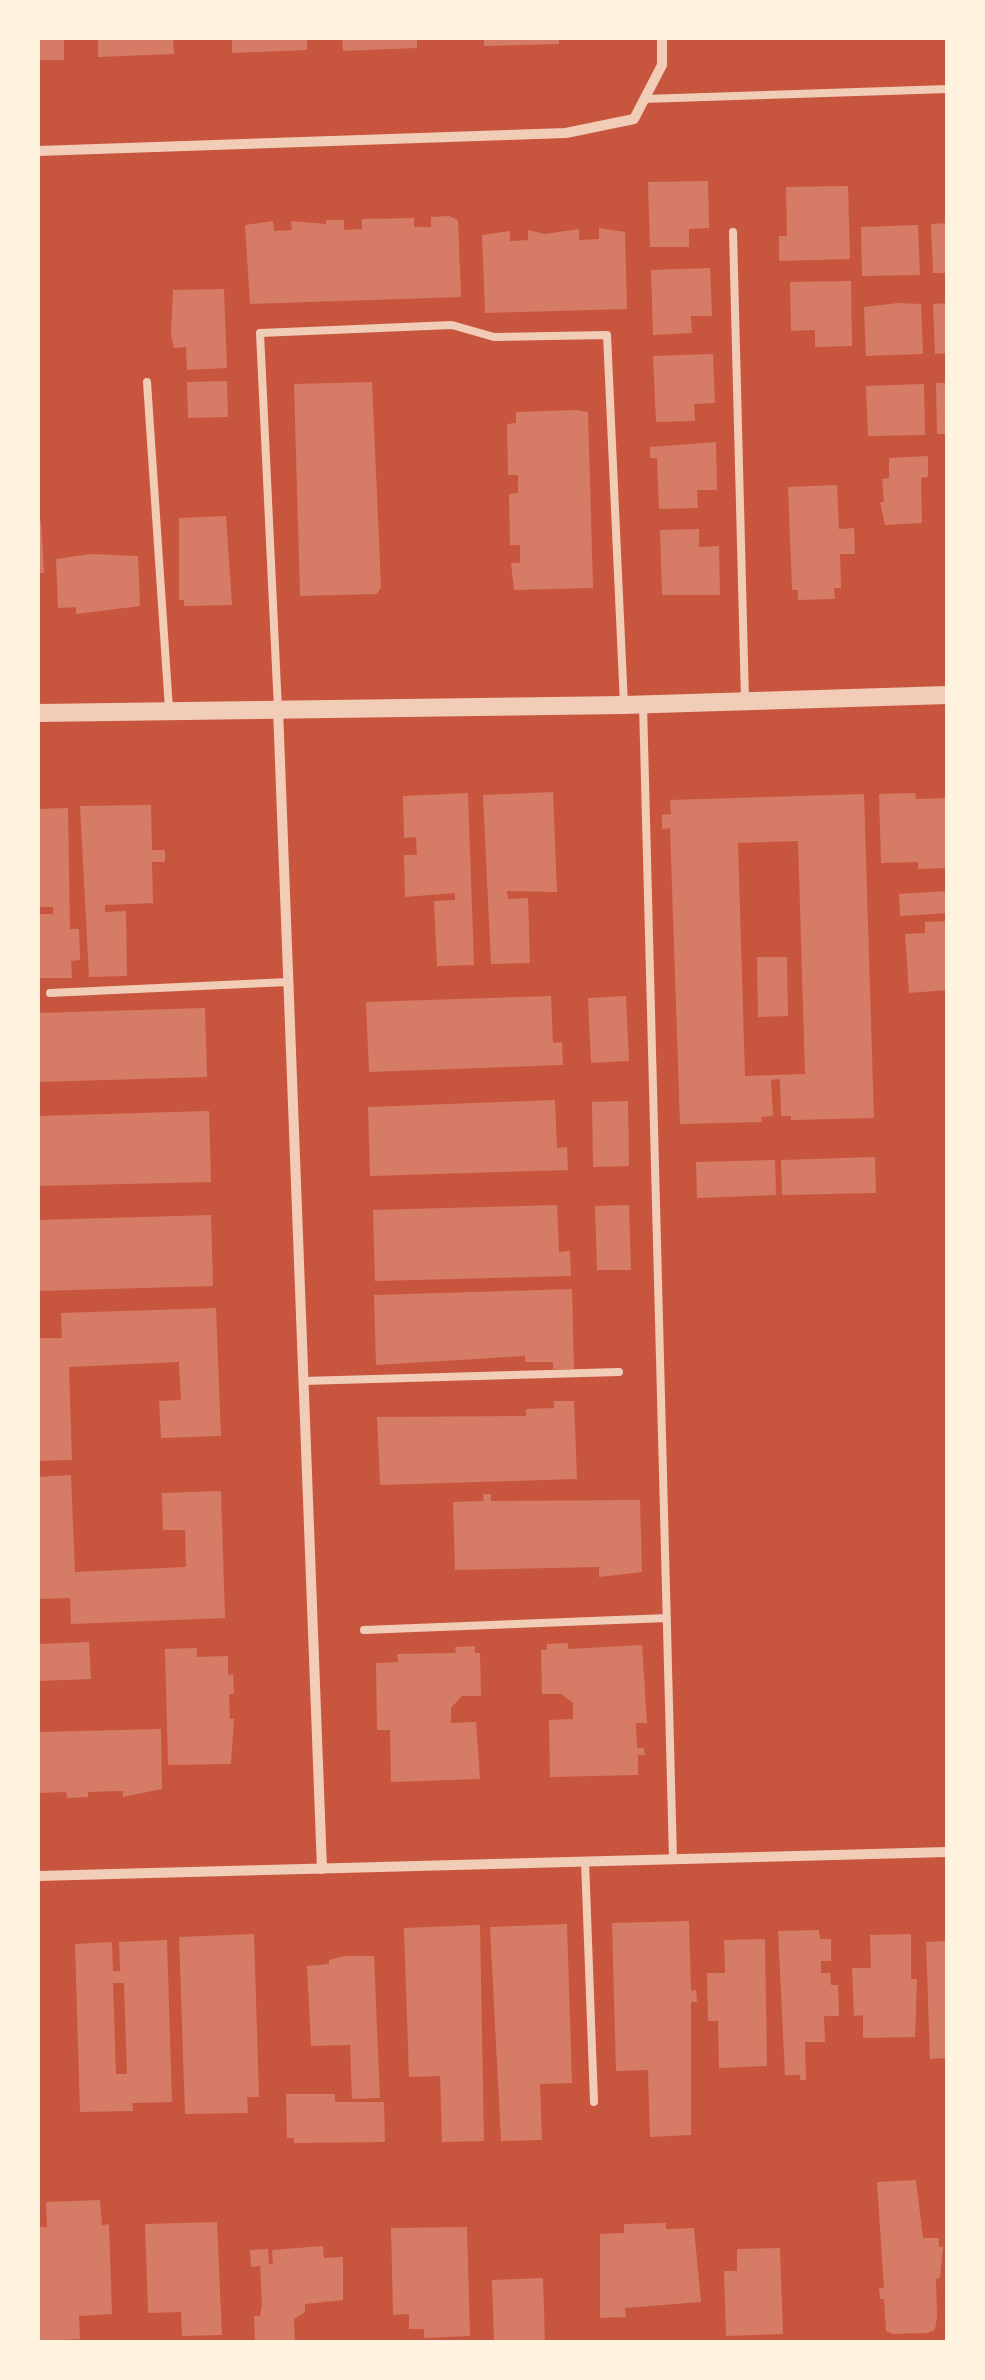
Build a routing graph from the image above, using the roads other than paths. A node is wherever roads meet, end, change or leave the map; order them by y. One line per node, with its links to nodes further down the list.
1 (662, 38): 3 (street)
2 (948, 89): 3 (lane)
3 (644, 99): 4 (street)
4 (38, 151)
5 (733, 232): 8 (lane)
6 (147, 382): 10 (lane)
7 (948, 695): 8 (street)
8 (745, 700): 9 (street)
9 (634, 704): 11 (street); 11 (lane); 17 (lane)
10 (169, 709): 11 (street); 12 (street)
11 (278, 709): 13 (street)
12 (38, 712)
13 (288, 982): 14 (lane); 16 (street)
14 (50, 993)
15 (619, 1372): 16 (lane)
16 (303, 1381): 22 (street)
17 (667, 1618): 18 (lane); 20 (lane)
18 (364, 1630)
19 (948, 1852): 20 (street)
20 (674, 1860): 21 (street)
21 (586, 1861): 22 (street); 24 (lane)
22 (322, 1869): 23 (street)
23 (38, 1876)
24 (594, 2102)

